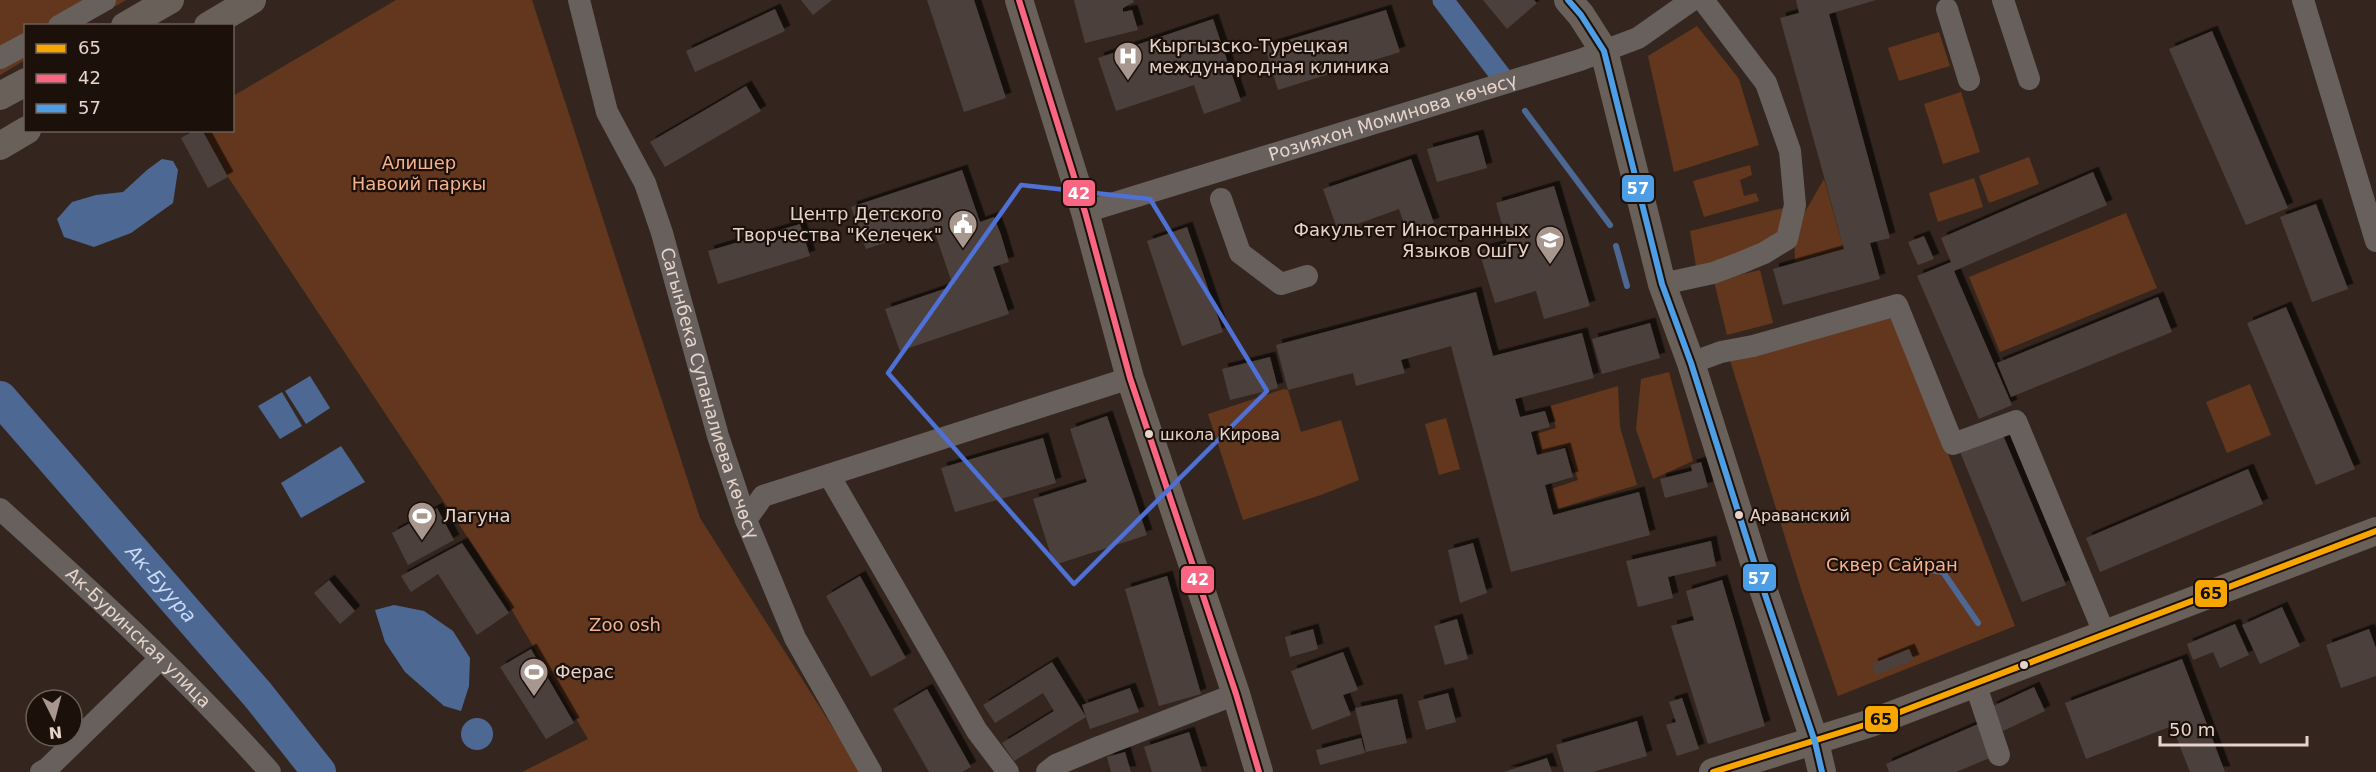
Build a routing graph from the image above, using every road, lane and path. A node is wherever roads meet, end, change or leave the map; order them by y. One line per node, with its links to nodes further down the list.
1 (105, 0): 12 (street)
2 (170, 0): 13 (main road)
3 (252, 0): 14 (main road)
4 (579, 0): 33 (street, Сагынбека Супаналиева көчөсү)
5 (1019, 0): 25 (main road)
6 (1568, 0): 16 (main road)
7 (1692, 0): 16 (street, Розияхон Моминова көчөсү)
8 (1703, 0): 28 (street)
9 (2003, 0): 18 (street)
10 (2303, 0): 26 (street)
11 (1947, 9): 19 (street)
12 (63, 24)
13 (128, 24)
14 (211, 24)
15 (24, 45): 17 (street)
16 (1604, 51): 25 (street, Розияхон Моминова көчөсү); 28 (main road)
17 (0, 58)
18 (2029, 79)
19 (1969, 80)
20 (24, 83): 21 (main road)
21 (0, 96)
22 (24, 132): 23 (main road)
23 (0, 146)
24 (1221, 200): 27 (street)
25 (1085, 212): 30 (main road)
26 (2376, 241)
27 (1307, 276)
28 (1662, 284): 29 (main road)
29 (1691, 363): 35 (street); 39 (main road)
30 (1130, 378): 31 (street); 38 (main road)
31 (830, 475): 33 (street); 44 (street)
32 (0, 509): 36 (street, Ак-Буринская улица)
33 (746, 520): 43 (street, Сагынбека Супаналиева көчөсү)
34 (2376, 531): 35 (main road)
35 (2105, 634): 37 (main road)
36 (160, 659): 41 (street); 42 (street, Ак-Буринская улица)
37 (1975, 683): 39 (main road); 40 (street)
38 (1236, 694): 45 (street); 46 (main road)
39 (1815, 742): 47 (main road); 48 (main road)
40 (1999, 755)
41 (41, 772)
42 (270, 772)
43 (871, 772)
44 (1008, 772)
45 (1047, 772)
46 (1259, 772)
47 (1713, 772)
48 (1822, 772)

